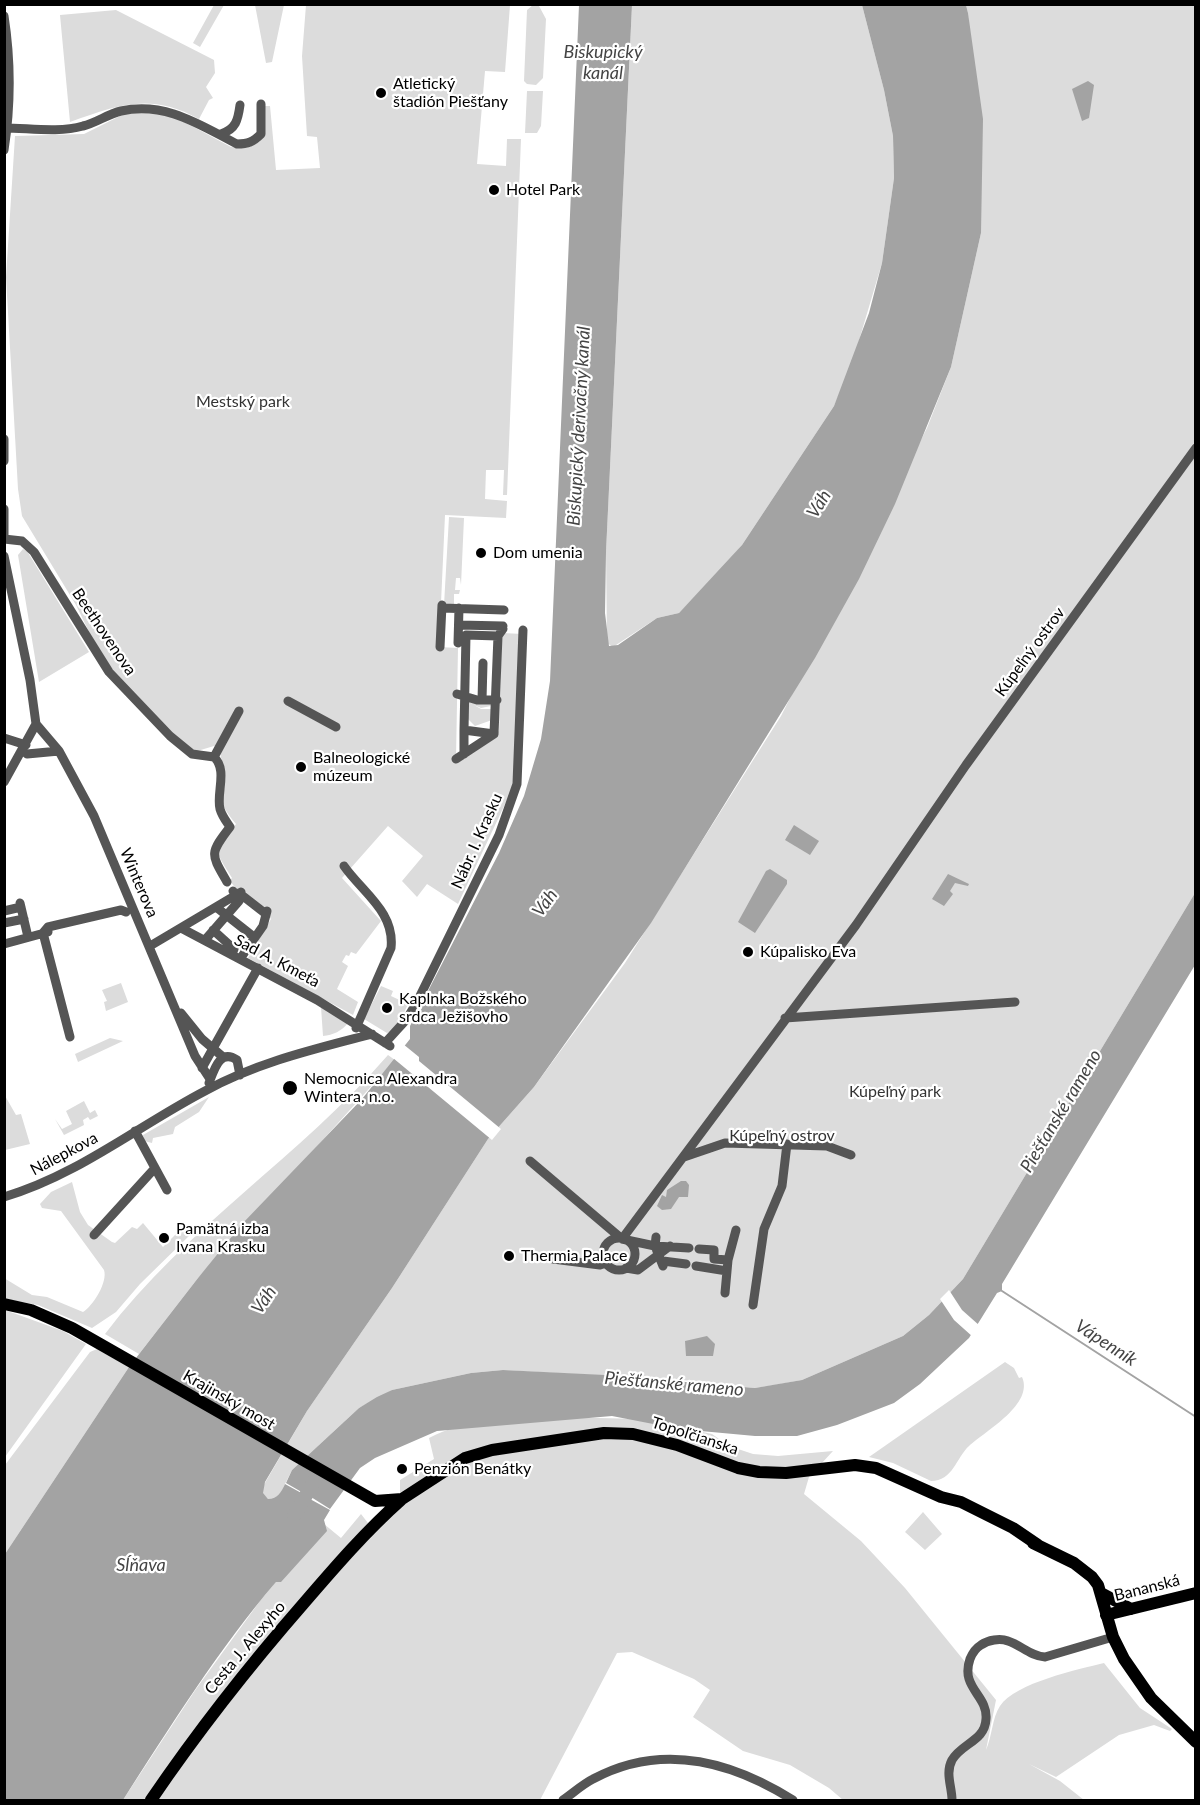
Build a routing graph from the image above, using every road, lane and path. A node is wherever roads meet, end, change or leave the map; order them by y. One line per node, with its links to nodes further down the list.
1 (4, 16): 2 (street)
2 (7, 49): 5 (street)
3 (261, 104): 6 (street)
4 (240, 105): 6 (street)
5 (6, 128): 6 (street); 7 (street)
6 (221, 134)
7 (4, 150)
8 (4, 440): 10 (street)
9 (1196, 448): 59 (street, Kúpeľný ostrov)
10 (5, 450): 11 (street)
11 (4, 461)
12 (4, 509): 13 (street)
13 (5, 521): 14 (street)
14 (4, 538): 35 (street, Beethovenova)
15 (4, 556): 28 (street)
16 (459, 608): 17 (street); 19 (street); 19 (street)
17 (504, 610)
18 (523, 630): 65 (street, Nábr. I. Krasku)
19 (462, 636): 20 (street); 22 (street)
20 (465, 662): 21 (street); 23 (street)
21 (483, 663): 22 (street); 24 (street)
22 (498, 664): 25 (street)
23 (461, 695): 24 (street); 30 (street)
24 (482, 700): 25 (street)
25 (497, 700): 31 (street)
26 (288, 701): 29 (street)
27 (239, 711): 35 (street)
28 (36, 724): 33 (street); 34 (street, Winterova)
29 (336, 727)
30 (464, 730): 31 (street); 31 (street)
31 (497, 733)
32 (4, 738): 33 (street)
33 (27, 749): 34 (street); 36 (street)
34 (59, 751): 39 (street, Winterova)
35 (214, 757): 40 (street)
36 (4, 782)
37 (344, 866): 60 (street)
38 (136, 886): 39 (street)
39 (126, 891): 42 (street, Winterova)
40 (236, 893): 41 (street, Winterova); 44 (street); 50 (street)
41 (216, 907): 44 (street); 47 (street, Winterova)
42 (129, 909): 49 (street); 54 (street, Winterova)
43 (4, 911): 45 (street)
44 (226, 915): 48 (street); 50 (street)
45 (24, 919): 46 (street); 51 (street)
46 (4, 923)
47 (181, 928): 52 (street, Sad A. Kmeťa); 54 (street)
48 (213, 930): 52 (street); 55 (street)
49 (43, 933): 51 (street); 62 (street)
50 (257, 936): 55 (street)
51 (28, 937): 53 (street)
52 (205, 940): 55 (street, Sad A. Kmeťa)
53 (4, 944)
54 (150, 946): 58 (street, Winterova)
55 (234, 952): 56 (street, Sad A. Kmeťa)
56 (258, 968): 60 (street, Sad A. Kmeťa); 66 (street)
57 (1015, 1002): 59 (street)
58 (171, 1005): 66 (street, Winterova); 70 (street, Winterova)
59 (785, 1018): 76 (street, Kúpeľný ostrov)
60 (357, 1026): 61 (street, Sad A. Kmeťa); 63 (street); 64 (street)
61 (372, 1034): 63 (street); 65 (street, Sad A. Kmeťa)
62 (70, 1037)
63 (360, 1037): 64 (street)
64 (334, 1042): 69 (street)
65 (388, 1045)
66 (213, 1048): 67 (street, Winterova); 70 (street)
67 (225, 1054): 68 (street); 72 (street, Nálepkova)
68 (237, 1060): 69 (street); 71 (street)
69 (264, 1064): 71 (street, Nálepkova)
70 (203, 1066): 72 (street, Winterova)
71 (240, 1075): 72 (street, Nálepkova)
72 (209, 1085): 73 (street, Nálepkova)
73 (135, 1131): 78 (street); 80 (street, Nálepkova)
74 (787, 1144): 75 (street); 76 (street); 97 (street)
75 (851, 1155)
76 (683, 1158): 83 (street, Kúpeľný ostrov)
77 (532, 1163): 83 (street)
78 (155, 1168): 79 (street); 82 (street)
79 (167, 1190)
80 (4, 1197)
81 (736, 1230): 87 (street)
82 (94, 1235)
83 (622, 1239): 86 (street); 90 (street); 94 (street)
84 (689, 1248): 86 (street)
85 (699, 1249): 89 (street)
86 (659, 1253): 91 (street); 94 (street)
87 (730, 1256): 89 (street); 93 (street)
88 (553, 1259): 90 (street)
89 (714, 1259): 92 (street); 93 (street)
90 (606, 1263): 94 (street)
91 (686, 1264)
92 (696, 1266)
93 (727, 1271): 95 (street)
94 (633, 1272)
95 (725, 1293)
96 (4, 1304): 99 (main road, Krajinský most)
97 (753, 1305)
98 (402, 1499): 99 (main road, Topoľčianska); 100 (main road, Cesta J. Alexyho); 101 (main road, Topoľčianska)
99 (375, 1501): 100 (main road)
100 (374, 1524): 107 (main road, Cesta J. Alexyho)
101 (1101, 1593): 103 (main road); 104 (main road, Topoľčianska)
102 (1196, 1593): 103 (main road, Bananská)
103 (1131, 1609): 104 (main road, Bananská)
104 (1106, 1615): 105 (main road, Topoľčianska)
105 (1113, 1637): 106 (main road, Topoľčianska); 110 (street)
106 (1196, 1742)
107 (151, 1800)
108 (563, 1800): 109 (street)
109 (793, 1800)
110 (952, 1800)

